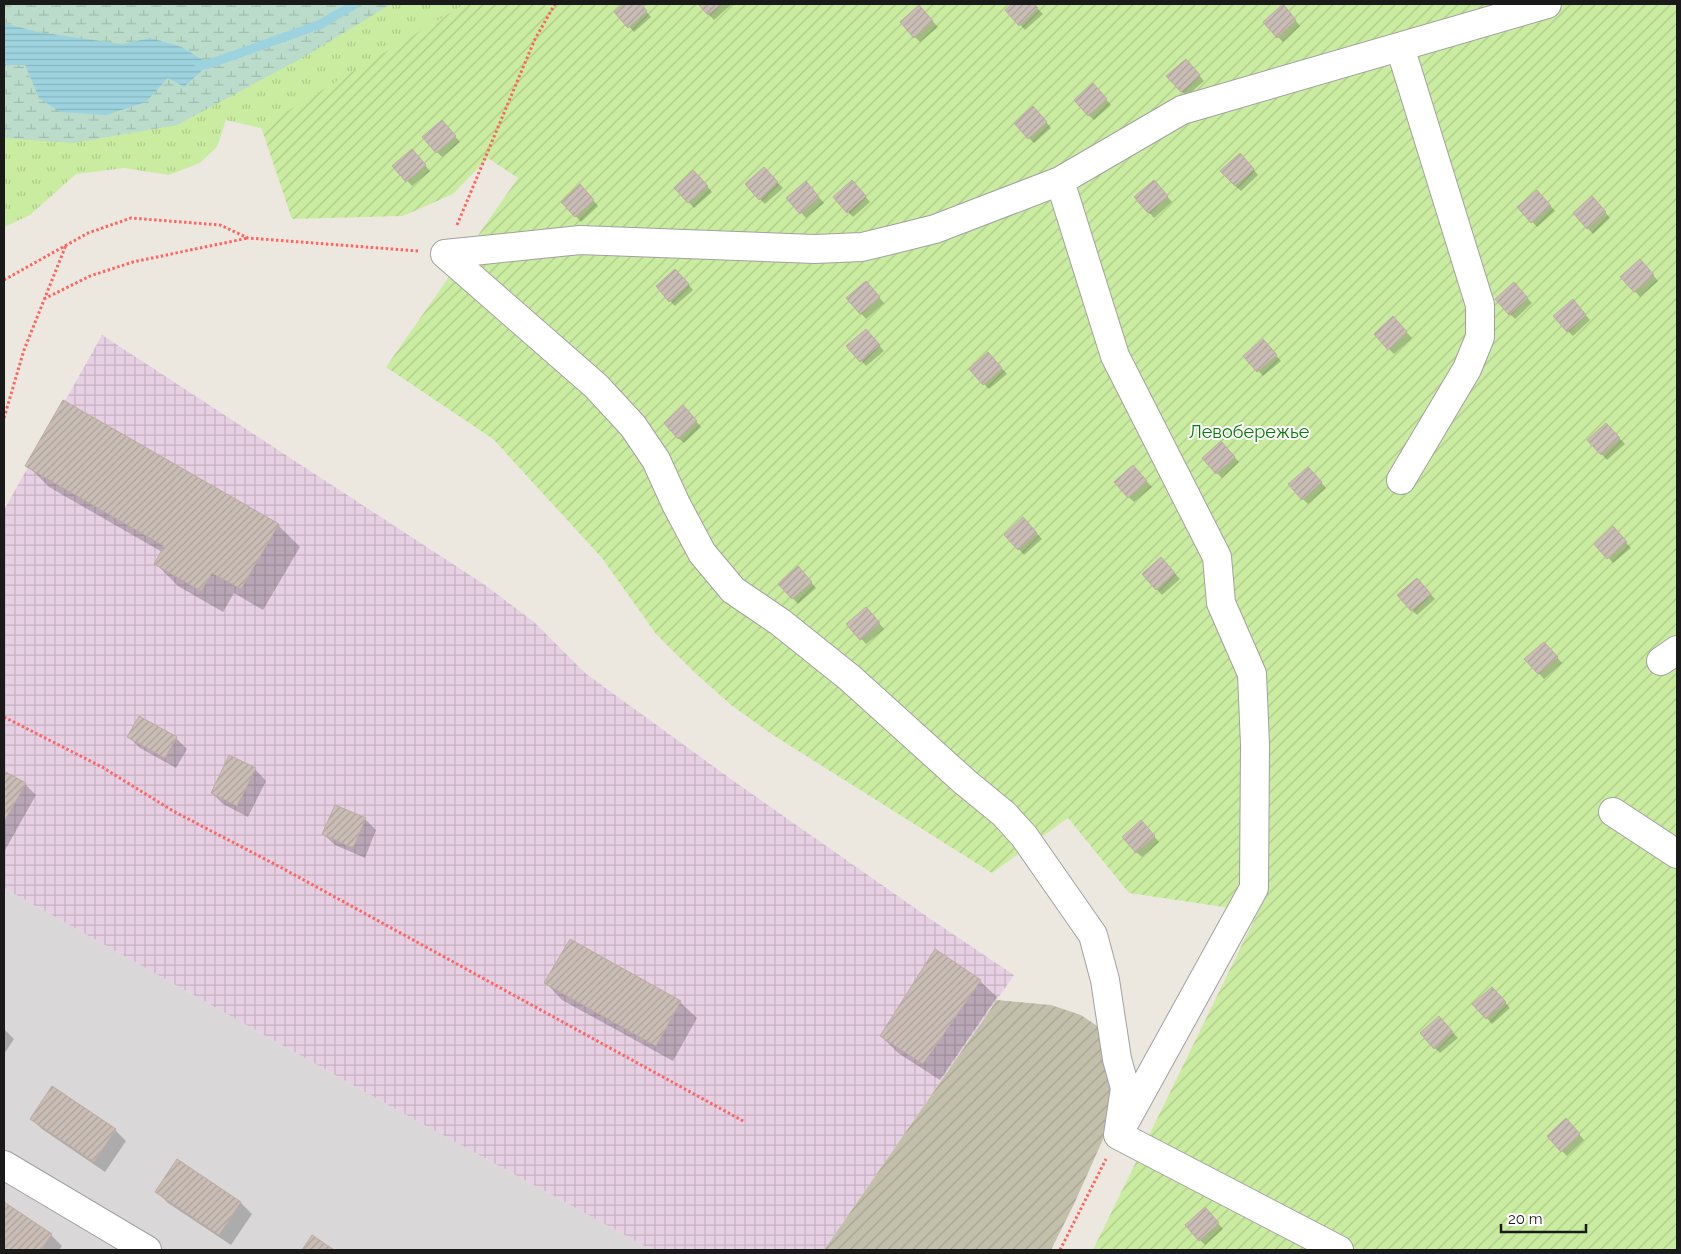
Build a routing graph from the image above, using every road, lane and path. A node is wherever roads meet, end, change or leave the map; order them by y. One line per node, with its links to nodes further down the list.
1 (555, 4): 7 (path)
2 (1546, 4): 3 (street)
3 (1400, 47): 4 (street); 11 (street)
4 (1060, 182): 7 (street); 16 (street)
5 (248, 238): 6 (path); 7 (path); 9 (path)
6 (66, 245): 8 (path); 9 (path)
7 (445, 254): 16 (street)
8 (4, 280)
9 (44, 300): 10 (path)
10 (4, 418)
11 (1401, 480)
12 (4, 717): 15 (path)
13 (1613, 812): 14 (street)
14 (1677, 854)
15 (744, 1122)
16 (1118, 1135): 19 (path); 20 (street)
17 (4, 1166): 18 (street)
18 (147, 1250)
19 (1060, 1250)
20 (1338, 1250)

